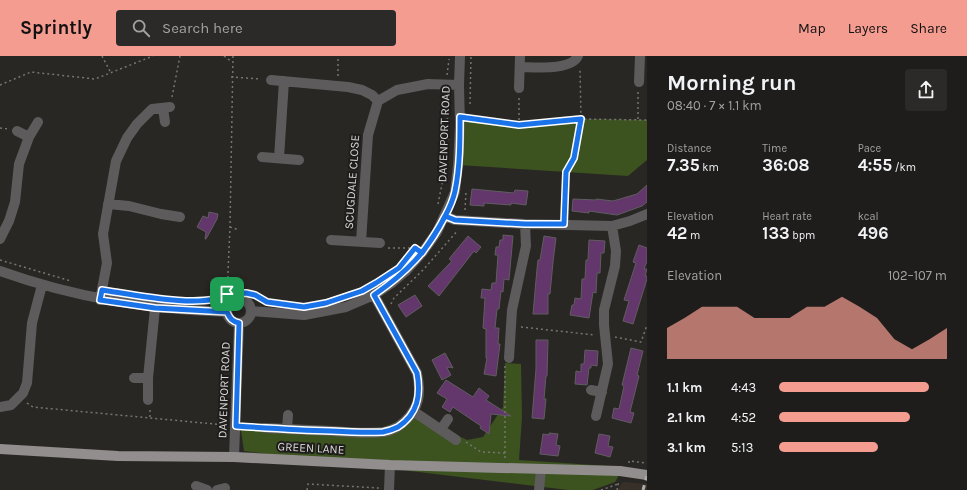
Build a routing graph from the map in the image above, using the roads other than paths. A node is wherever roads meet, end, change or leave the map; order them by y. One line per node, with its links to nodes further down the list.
1 (460, 56): 10 (street, DAVENPORT ROAD)
2 (520, 56): 5 (street)
3 (640, 56): 6 (street)
4 (579, 60): 5 (street)
5 (520, 66): 11 (street)
6 (643, 68): 9 (street)
7 (271, 80): 8 (street)
8 (284, 81): 12 (street); 18 (street)
9 (638, 82)
10 (459, 85): 12 (street); 22 (street, DAVENPORT ROAD)
11 (520, 88)
12 (378, 101): 28 (street, SCUGDALE CLOSE)
13 (38, 122): 16 (street)
14 (165, 122): 20 (street)
15 (17, 131): 16 (street)
16 (29, 137): 26 (street)
17 (262, 157): 18 (street)
18 (279, 158): 19 (street)
19 (299, 160)
20 (108, 204): 23 (street); 33 (street)
21 (647, 214): 25 (street)
22 (445, 216): 24 (street); 32 (street, DAVENPORT ROAD)
23 (174, 219)
24 (525, 224): 25 (street); 38 (street)
25 (612, 226): 42 (street)
26 (0, 239)
27 (331, 240): 28 (street, SCUGDALE CLOSE)
28 (361, 242): 29 (street, SCUGDALE CLOSE)
29 (380, 243)
30 (0, 271): 31 (street)
31 (42, 285): 33 (street); 44 (street)
32 (374, 295): 36 (street, DAVENPORT ROAD); 45 (street)
33 (100, 300): 34 (street)
34 (155, 308): 35 (street); 40 (street)
35 (227, 312): 36 (street); 37 (street)
36 (251, 312): 37 (street)
37 (239, 323): 54 (street, DAVENPORT ROAD)
38 (509, 358)
39 (134, 378): 40 (street)
40 (148, 378): 43 (street)
41 (591, 390): 42 (street)
42 (602, 392): 47 (street)
43 (148, 400)
44 (0, 407)
45 (413, 410): 50 (street); 51 (street)
46 (288, 416): 50 (street)
47 (596, 416)
48 (448, 419): 51 (street)
49 (265, 428): 50 (street)
50 (288, 429)
51 (441, 429): 52 (street)
52 (456, 440)
53 (0, 449): 54 (main road, GREEN LANE)
54 (234, 457): 55 (main road, GREEN LANE)
55 (390, 465): 56 (main road, GREEN LANE); 59 (street)
56 (541, 470): 57 (main road, GREEN LANE); 61 (street)
57 (647, 475)
58 (196, 486): 60 (street)
59 (389, 489)
60 (207, 490)
61 (539, 490)

